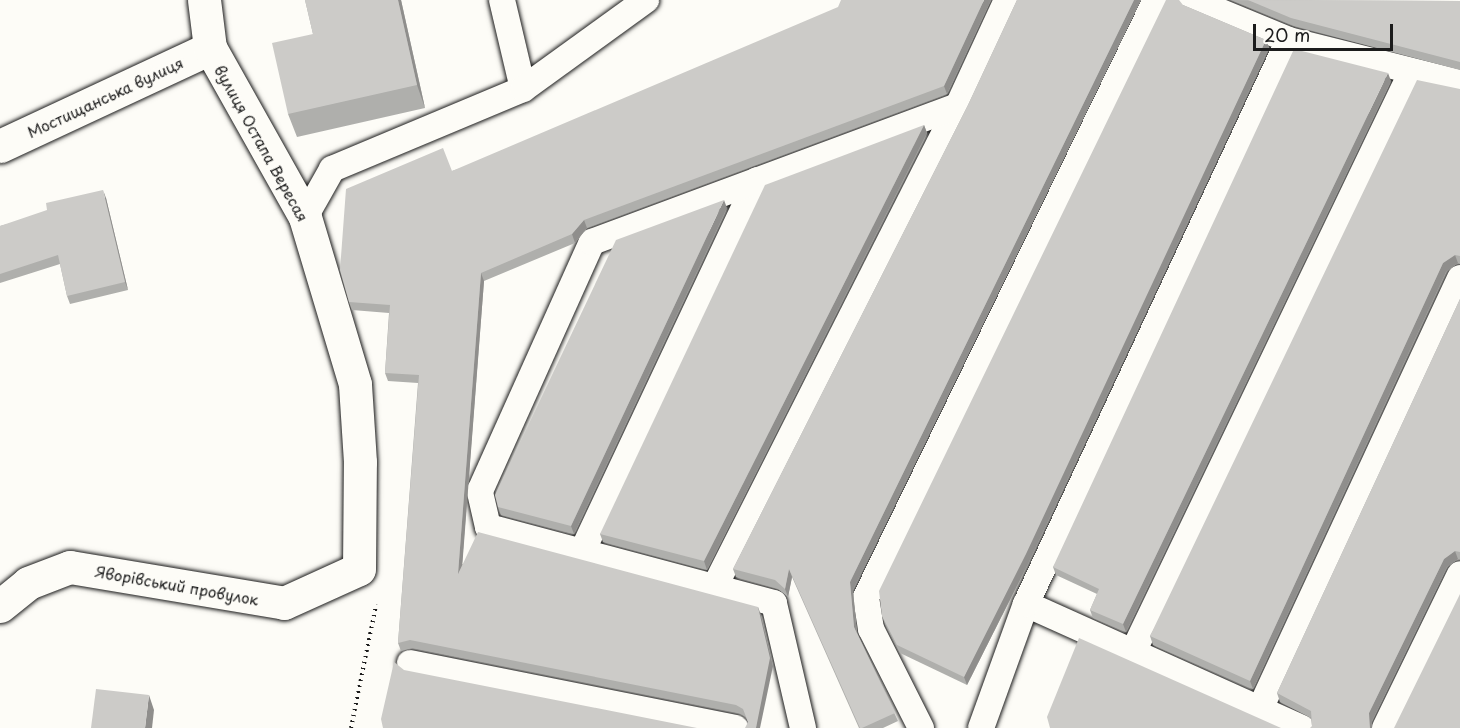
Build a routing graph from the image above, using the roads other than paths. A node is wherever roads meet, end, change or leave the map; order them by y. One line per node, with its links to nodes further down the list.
1 (204, 0): 8 (street, вулиця Остапа Вересая)
2 (502, 0): 11 (lane)
3 (646, 0): 11 (lane)
4 (1007, 0): 12 (lane)
5 (1156, 0): 29 (lane)
6 (1192, 0): 7 (lane)
7 (1289, 40): 9 (lane); 21 (lane)
8 (210, 48): 13 (street, Мостищанська вулиця); 15 (street, вулиця Остапа Вересая)
9 (1411, 73): 10 (lane); 23 (lane)
10 (1460, 83)
11 (523, 89): 15 (lane)
12 (958, 106): 14 (lane); 20 (lane)
13 (0, 146)
14 (757, 180): 17 (lane); 17 (lane)
15 (305, 217): 18 (street, вулиця Остапа Вересая)
16 (1460, 278): 25 (lane)
17 (582, 552): 20 (lane)
18 (359, 569): 22 (street, Яворівський провулок)
19 (1460, 574): 31 (lane)
20 (715, 586): 28 (lane)
21 (1026, 604): 23 (lane); 26 (lane)
22 (0, 606)
23 (1133, 652): 25 (lane)
24 (410, 663): 27 (lane)
25 (1260, 709): 30 (lane)
26 (974, 724)
27 (736, 728)
28 (802, 728)
29 (921, 728)
30 (1302, 728)
31 (1385, 728)

